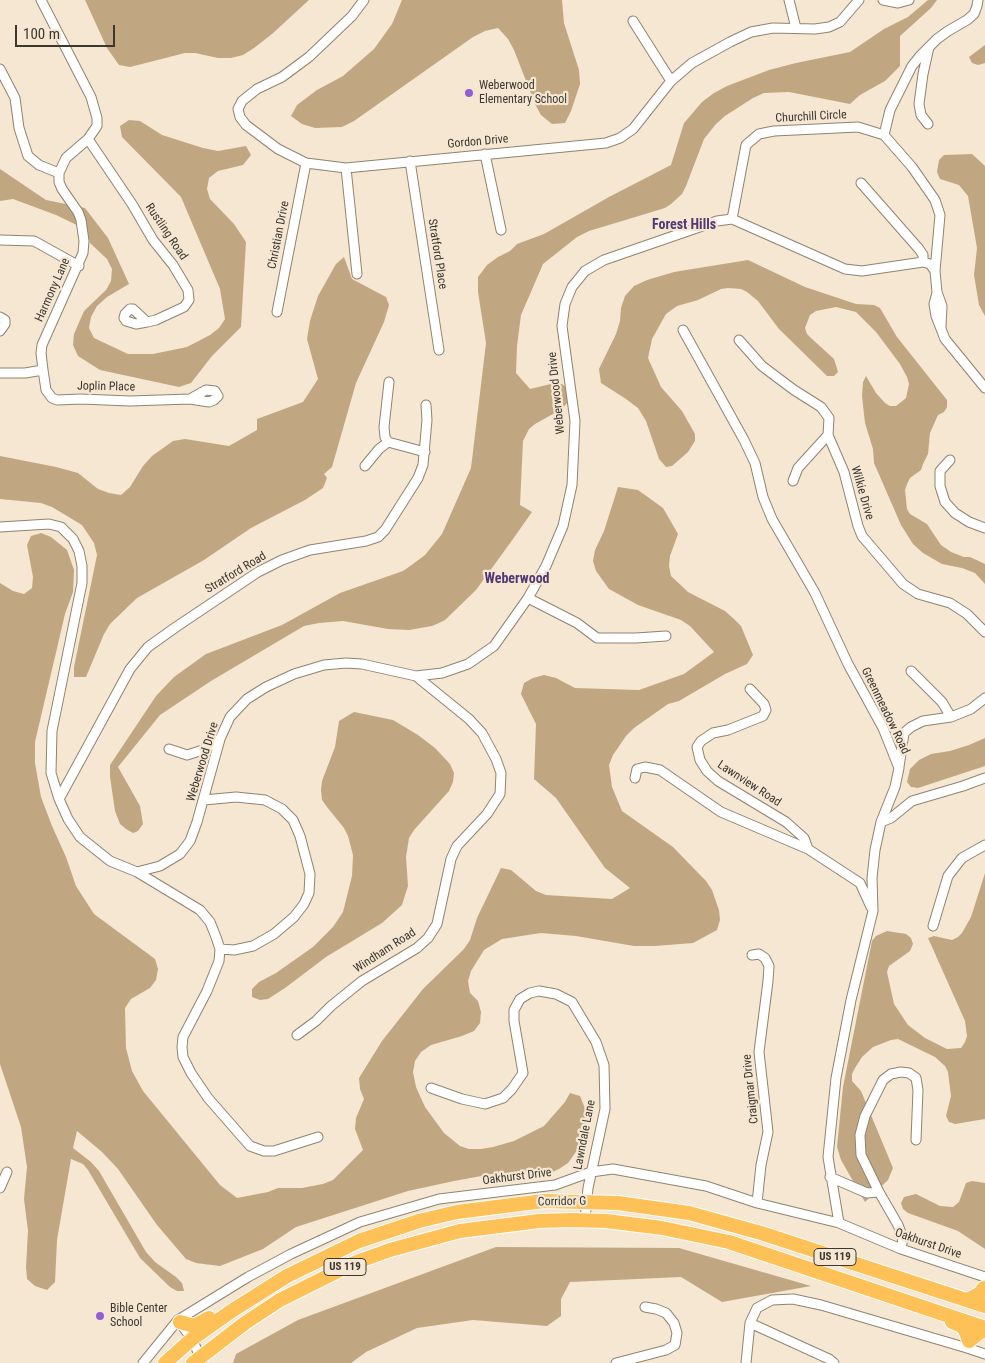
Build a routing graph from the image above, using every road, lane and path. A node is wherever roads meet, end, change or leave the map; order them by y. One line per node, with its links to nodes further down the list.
1 (40, 0): 15 (street)
2 (364, 0): 18 (street, Gordon Drive)
3 (789, 0): 9 (street)
4 (859, 0): 9 (street, Gordon Drive)
5 (883, 0): 6 (street)
6 (909, 0)
7 (978, 0): 10 (street)
8 (633, 21): 12 (street)
9 (796, 28): 12 (street, Gordon Drive)
10 (929, 47): 13 (street); 14 (street)
11 (0, 69): 20 (street)
12 (670, 81): 16 (street, Gordon Drive)
13 (928, 124)
14 (884, 135): 22 (street, Churchill Circle); 27 (street)
15 (88, 139): 20 (street); 31 (street, Rustling Road)
16 (485, 154): 17 (street, Gordon Drive); 23 (street)
17 (410, 161): 19 (street, Gordon Drive); 35 (street, Stratford Place)
18 (306, 163): 19 (street, Gordon Drive); 29 (street, Christian Drive)
19 (346, 168): 28 (street)
20 (59, 173): 26 (street, Harmony Lane)
21 (861, 183): 25 (street)
22 (732, 219): 25 (street); 50 (street, Weberwood Drive)
23 (502, 230)
24 (0, 240): 26 (street)
25 (923, 262): 27 (street)
26 (79, 266): 36 (street, Harmony Lane)
27 (935, 270): 39 (street)
28 (356, 274)
29 (277, 312)
30 (0, 317): 33 (street)
31 (146, 322)
32 (683, 330): 60 (street, Greenmeadow Road)
33 (0, 331)
34 (738, 340): 42 (street, Wilkie Drive)
35 (439, 350)
36 (44, 370): 37 (street); 40 (street, Joplin Place)
37 (0, 373)
38 (389, 382): 43 (street)
39 (985, 388)
40 (190, 399)
41 (426, 405): 44 (street, Stratford Road)
42 (828, 435): 47 (street); 51 (street, Wilkie Drive)
43 (388, 442): 44 (street); 46 (street)
44 (424, 452): 63 (street, Stratford Road)
45 (950, 460): 49 (street)
46 (365, 466)
47 (793, 481)
48 (0, 527): 63 (street)
49 (985, 528)
50 (528, 598): 52 (street); 54 (street, Weberwood Drive)
51 (985, 632)
52 (666, 636)
53 (911, 671): 57 (street)
54 (416, 676): 58 (street, Weberwood Drive); 73 (street, Windham Road)
55 (750, 689): 67 (street, Lawnview Road)
56 (985, 698): 57 (street)
57 (951, 717): 60 (street)
58 (220, 739): 59 (street); 64 (street, Weberwood Drive)
59 (169, 748)
60 (899, 768): 65 (street, Greenmeadow Road)
61 (635, 778): 67 (street, Lawnview Road)
62 (985, 778): 65 (street)
63 (59, 799): 68 (street)
64 (204, 800): 68 (street, Weberwood Drive); 71 (street)
65 (882, 822): 69 (street, Greenmeadow Road)
66 (985, 845): 70 (street)
67 (808, 848): 69 (street, Lawnview Road)
68 (137, 872): 71 (street)
69 (873, 911): 79 (street, Greenmeadow Road)
70 (933, 926)
71 (220, 949): 75 (street)
72 (752, 955): 83 (street, Craigmar Drive)
73 (297, 1035)
74 (431, 1088): 78 (street, Lawndale Lane)
75 (318, 1137)
76 (916, 1140): 81 (street)
77 (7, 1172): 80 (street)
78 (591, 1172): 82 (street, Lawndale Lane); 83 (street, Oakhurst Drive); 95 (street, Oakhurst Drive)
79 (830, 1177): 81 (street); 85 (street, Greenmeadow Road)
80 (0, 1188)
81 (879, 1192): 87 (street)
82 (587, 1201): 84 (street, Lawndale Lane); 88 (highway, Corridor G / US 119); 89 (highway, Corridor G / US 119)
83 (757, 1203): 85 (street, Oakhurst Drive)
84 (585, 1220): 86 (highway, Corridor G / US 119); 101 (highway, US 119)
85 (839, 1224): 87 (street, Oakhurst Drive)
86 (690, 1233): 89 (highway); 91 (highway, Corridor G / US 119)
87 (901, 1248): 90 (street, Oakhurst Drive)
88 (287, 1276): 95 (highway); 98 (highway, Corridor G / US 119)
89 (920, 1285): 92 (highway, Corridor G / US 119)
90 (985, 1285): 92 (highway)
91 (873, 1290): 97 (highway, Corridor G / US 119); 99 (highway)
92 (967, 1300): 93 (highway, Corridor G / US 119)
93 (985, 1306)
94 (645, 1307): 104 (street)
95 (179, 1321): 98 (street); 102 (street, Oakhurst Drive)
96 (750, 1323): 99 (street); 105 (street); 106 (street)
97 (985, 1329): 99 (highway)
98 (192, 1339): 101 (street); 103 (highway, Corridor G / US 119)
99 (968, 1344): 100 (street)
100 (985, 1354)
101 (199, 1361)
102 (143, 1363)
103 (165, 1363)
104 (616, 1363)
105 (746, 1363)
106 (834, 1363)

